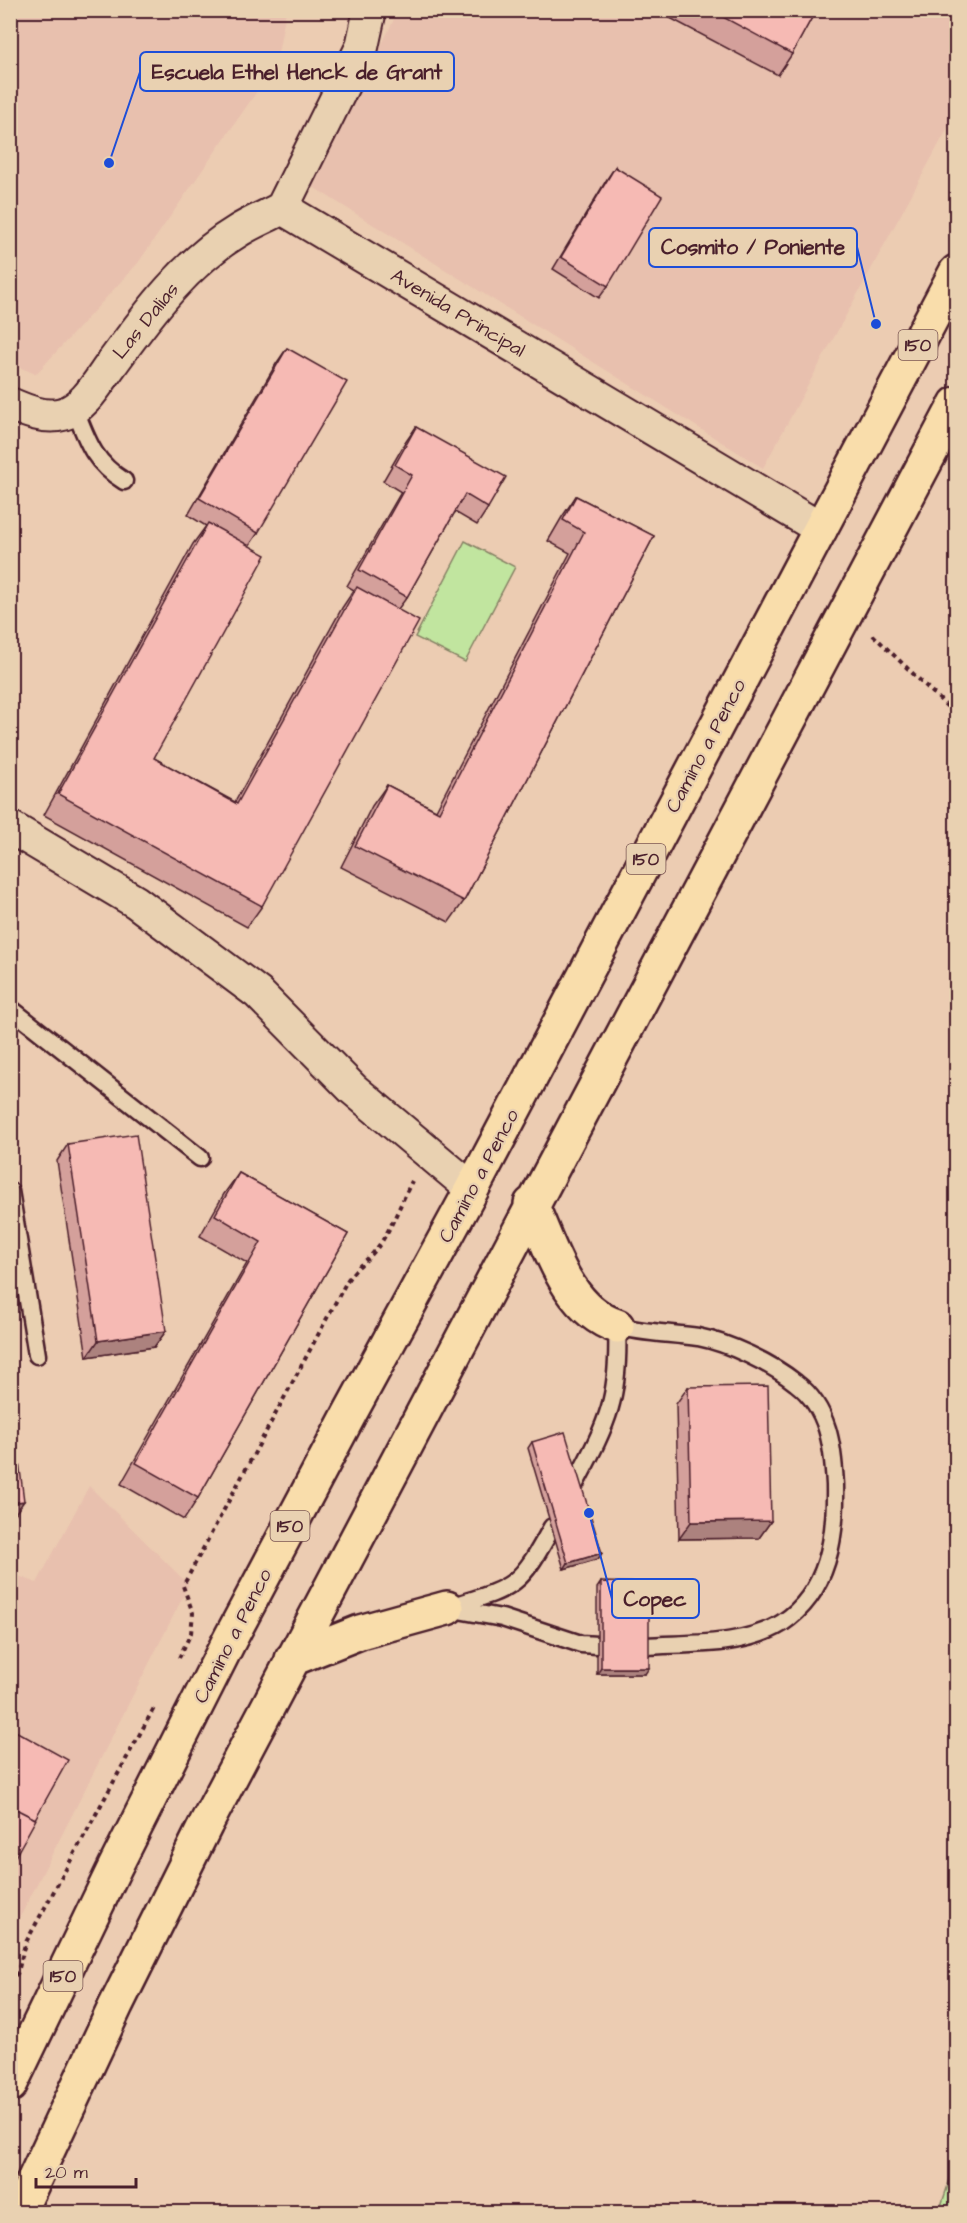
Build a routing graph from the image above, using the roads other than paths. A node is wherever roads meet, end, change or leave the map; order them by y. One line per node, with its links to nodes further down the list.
1 (370, 10): 2 (street)
2 (282, 208): 6 (street, Las Dalias); 8 (street, Avenida Principal)
3 (957, 272): 8 (highway, Camino a Penco / 150)
4 (10, 404): 6 (street, Las Dalias)
5 (957, 404): 14 (highway)
6 (74, 407): 7 (lane)
7 (124, 481)
8 (820, 529): 12 (highway, Camino a Penco / 150)
9 (10, 827): 12 (street)
10 (10, 1008): 11 (lane)
11 (200, 1158)
12 (472, 1189): 23 (highway, Camino a Penco / 150)
13 (10, 1191): 16 (lane)
14 (531, 1204): 15 (highway); 22 (highway)
15 (617, 1326): 17 (lane); 21 (lane)
16 (37, 1355)
17 (575, 1484)
18 (552, 1527): 19 (lane)
19 (447, 1608): 20 (lane); 22 (highway)
20 (597, 1645)
21 (645, 1646)
22 (292, 1659): 24 (highway)
23 (10, 2085)
24 (19, 2212)

